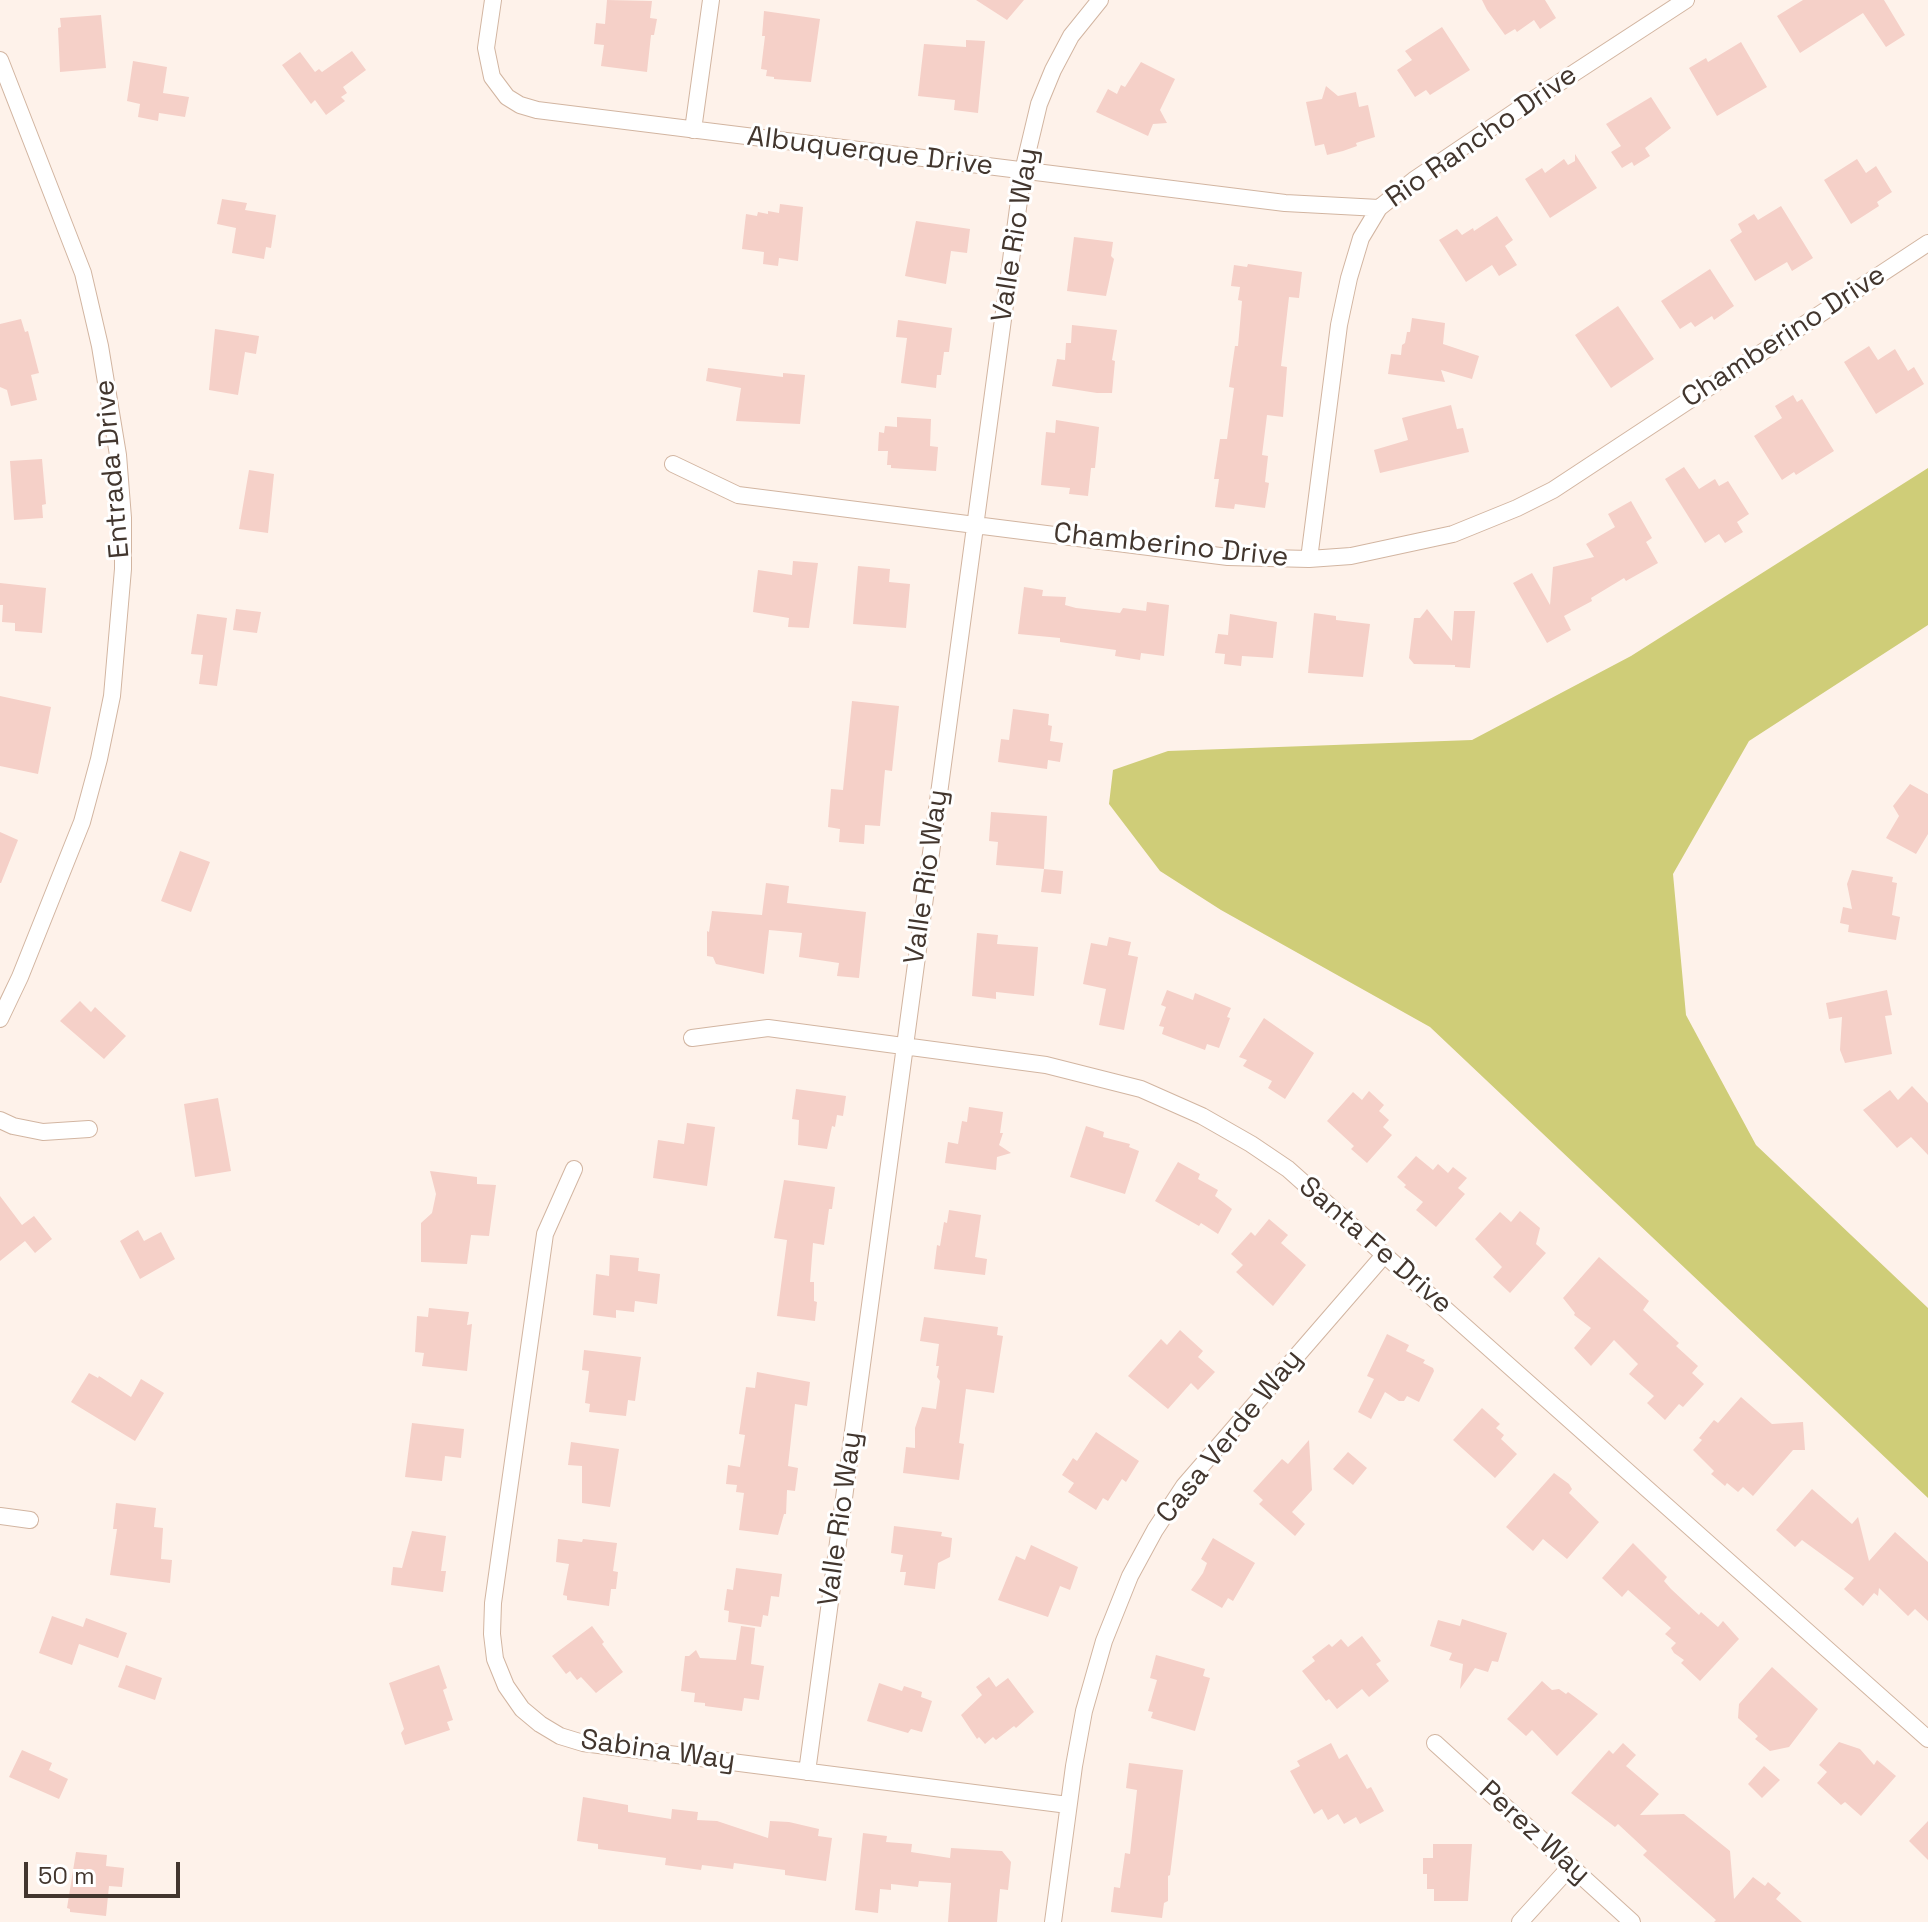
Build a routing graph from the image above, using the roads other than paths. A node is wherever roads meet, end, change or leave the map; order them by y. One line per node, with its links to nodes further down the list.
1 (493, 0): 6 (street, Albuquerque Drive)
2 (711, 0): 6 (street)
3 (1100, 0): 7 (street, Valle Rio Way)
4 (1686, 0): 8 (street, Rio Rancho Drive)
5 (0, 60): 13 (street, Entrada Drive)
6 (693, 130): 7 (street, Albuquerque Drive)
7 (1023, 171): 8 (street, Albuquerque Drive); 11 (street, Valle Rio Way)
8 (1379, 208): 12 (street, Rio Rancho Drive)
9 (1928, 243): 12 (street, Chamberino Drive)
10 (673, 464): 11 (street, Chamberino Drive)
11 (975, 525): 12 (street, Chamberino Drive); 15 (street, Valle Rio Way)
12 (1309, 559)
13 (0, 1019)
14 (692, 1038): 15 (street, Santa Fe Drive)
15 (904, 1044): 19 (street, Santa Fe Drive); 24 (street, Valle Rio Way)
16 (0, 1120): 17 (street)
17 (89, 1129)
18 (574, 1169): 24 (street, Sabina Way)
19 (1385, 1254): 22 (street, Santa Fe Drive); 25 (street, Casa Verde Way)
20 (0, 1516): 21 (street)
21 (30, 1520)
22 (1928, 1739)
23 (1435, 1743): 26 (street, Perez Way)
24 (807, 1772): 25 (street, Sabina Way)
25 (1068, 1805): 27 (street, Casa Verde Way)
26 (1570, 1867): 28 (street); 29 (street, Perez Way)
27 (1053, 1922)
28 (1520, 1922)
29 (1632, 1922)

